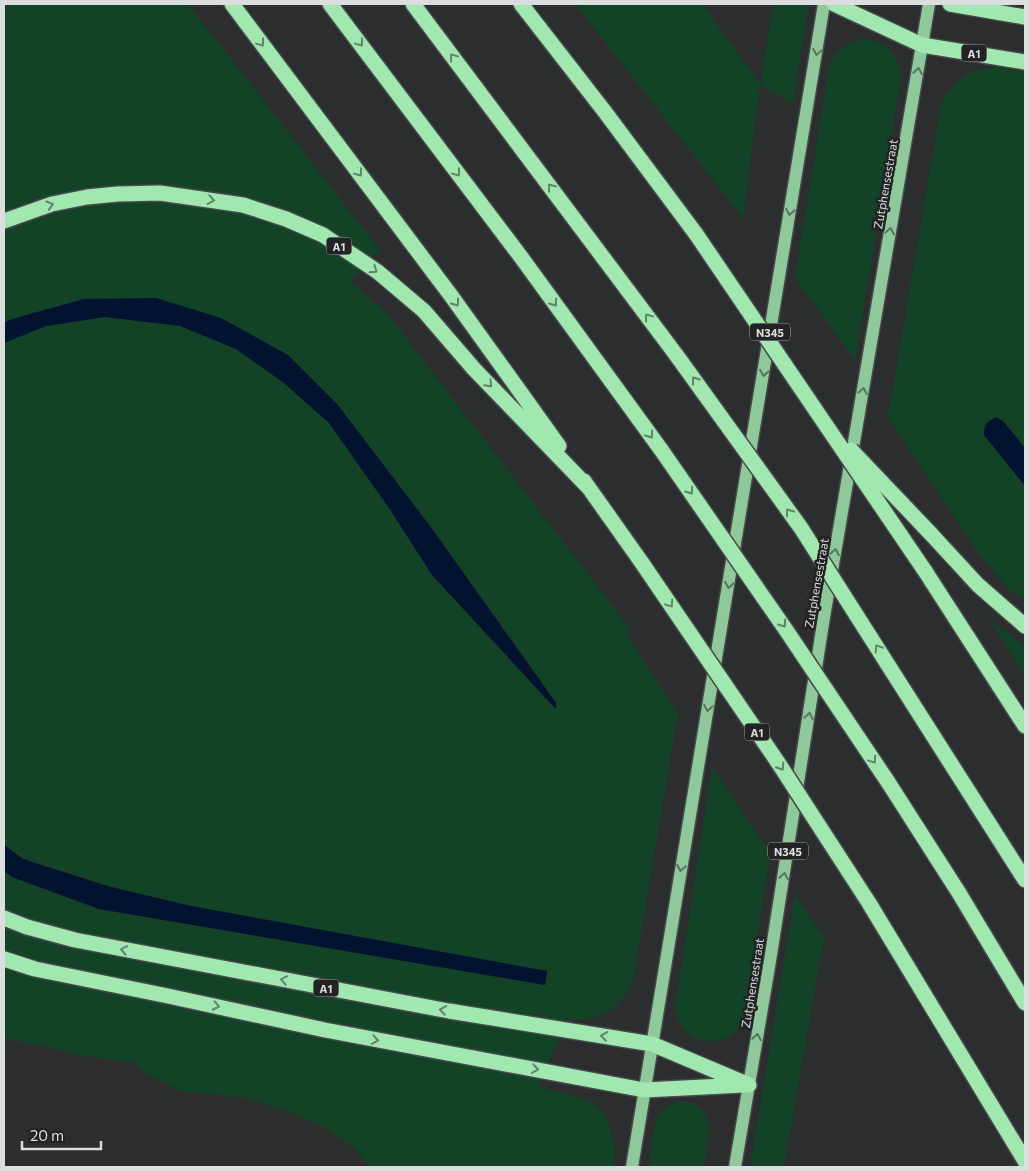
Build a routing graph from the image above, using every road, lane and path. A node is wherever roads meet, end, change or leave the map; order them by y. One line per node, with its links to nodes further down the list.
1 (232, 4): 14 (highway, A1, one-way to 14)
2 (330, 4): 20 (highway, one-way to 20, bridge)
3 (413, 4): 17 (highway, one-way to 3, bridge)
4 (521, 4): 13 (highway, bridge)
5 (824, 4): 21 (main road, N345, one-way to 21)
6 (834, 4): 10 (highway)
7 (929, 4): 10 (main road, Zutphensestraat / N345)
8 (950, 4): 9 (highway)
9 (1025, 17)
10 (922, 45): 11 (highway, A1); 22 (main road, Zutphensestraat / N345, one-way to 10)
11 (1025, 62)
12 (4, 221): 14 (highway, A1, one-way to 14)
13 (821, 417): 15 (highway, bridge); 16 (highway, bridge)
14 (589, 488): 24 (highway, A1, one-way to 24, bridge)
15 (1025, 626)
16 (1025, 726)
17 (1025, 880)
18 (4, 918): 21 (highway, A1, one-way to 18)
19 (4, 959): 23 (highway, one-way to 23)
20 (1025, 1003)
21 (652, 1044): 22 (highway); 23 (main road, N345)
22 (749, 1085): 23 (highway); 26 (main road, Zutphensestraat / N345)
23 (644, 1090): 25 (main road, N345)
24 (1025, 1161)
25 (632, 1167)
26 (734, 1167)

